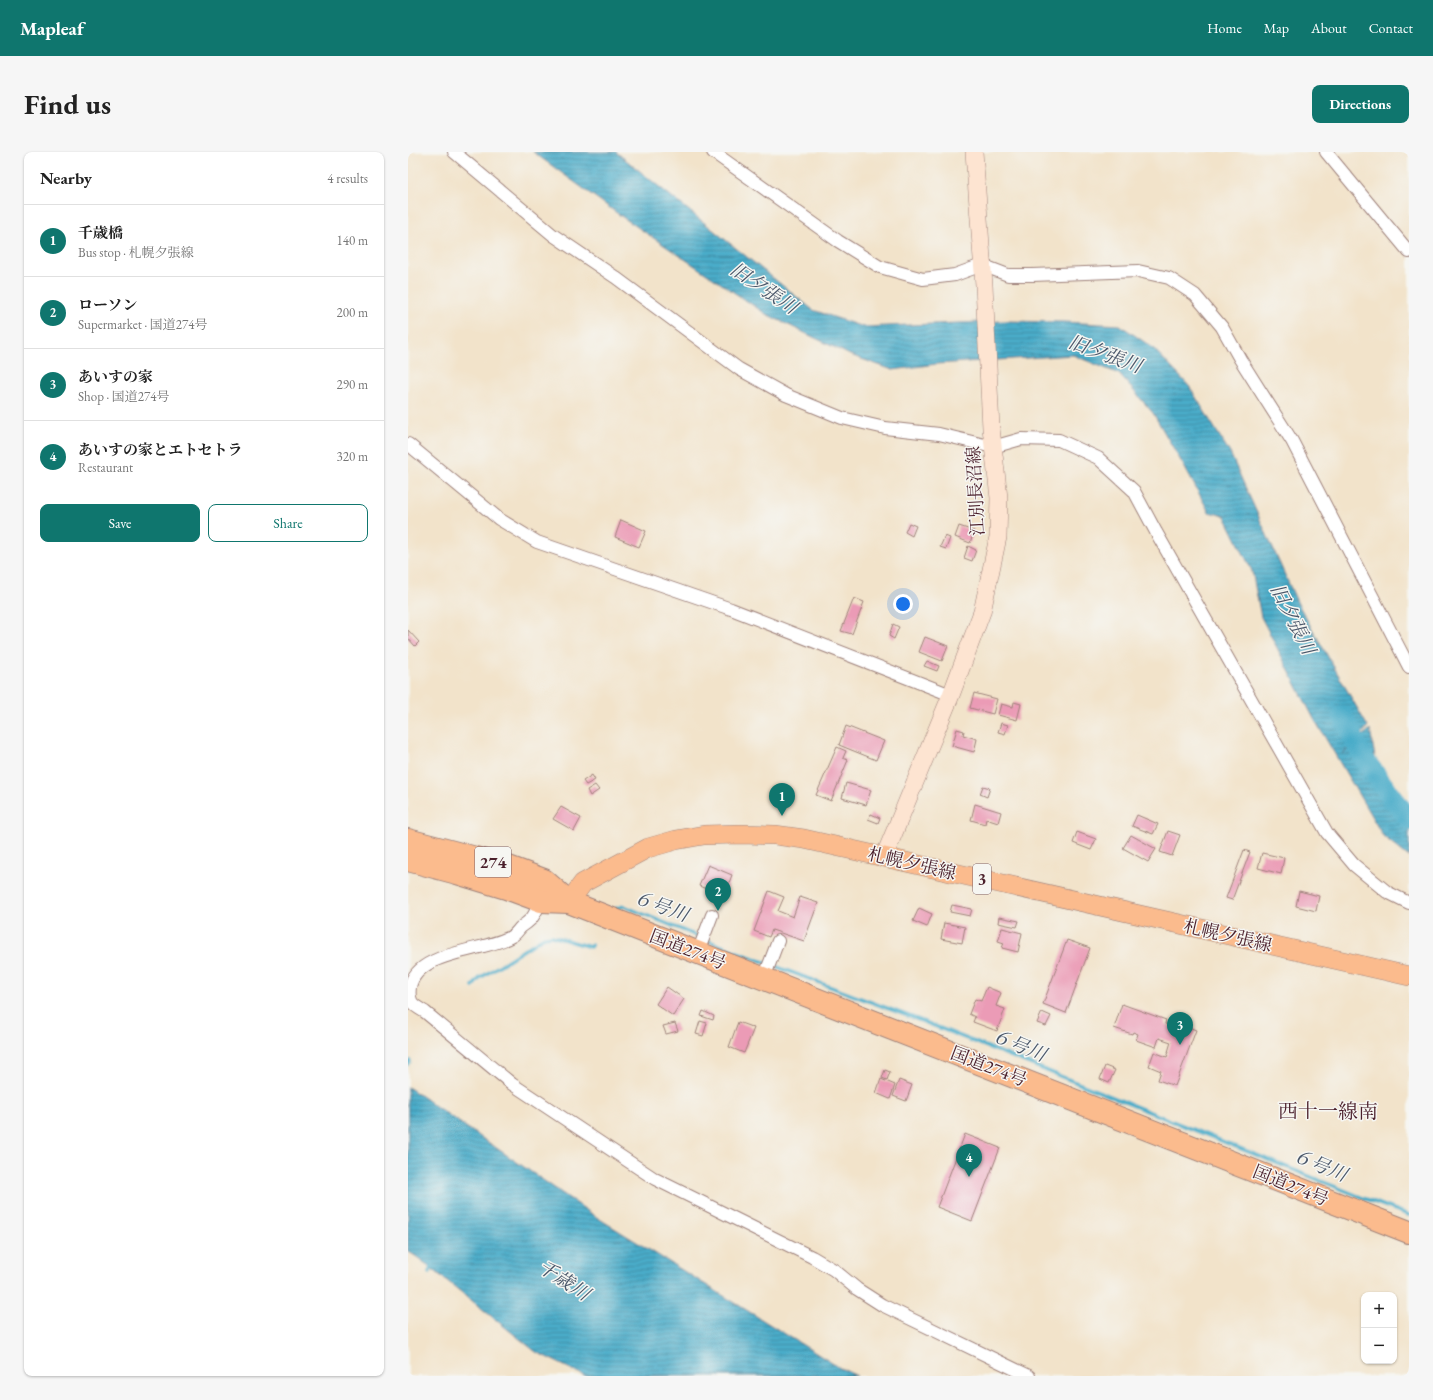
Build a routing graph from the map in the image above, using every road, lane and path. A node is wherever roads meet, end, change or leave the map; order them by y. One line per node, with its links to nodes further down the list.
1 (454, 152): 8 (street)
2 (713, 152): 6 (street)
3 (974, 152): 6 (main road, 江別長沼線)
4 (1326, 152): 5 (street)
5 (1409, 252)
6 (982, 265): 8 (main road, 江別長沼線); 9 (street)
7 (408, 444): 10 (street)
8 (993, 447): 10 (main road, 江別長沼線); 16 (street)
9 (1409, 667)
10 (951, 695): 12 (main road, 江別長沼線)
11 (408, 840): 15 (highway, 国道274号 / 274)
12 (884, 857): 15 (main road, 札幌夕張線 / 3); 21 (main road, 札幌夕張線 / 3)
13 (408, 860): 14 (highway, 国道274号 / 274)
14 (541, 901): 15 (highway, 国道274号 / 274); 23 (street)
15 (569, 902): 19 (highway, 国道274号 / 274)
16 (1409, 903)
17 (712, 915): 19 (street)
18 (778, 941): 20 (street)
19 (699, 949): 20 (highway, 国道274号 / 274)
20 (765, 975): 22 (highway, 国道274号 / 274)
21 (1409, 976)
22 (1409, 1232)
23 (1029, 1376)

